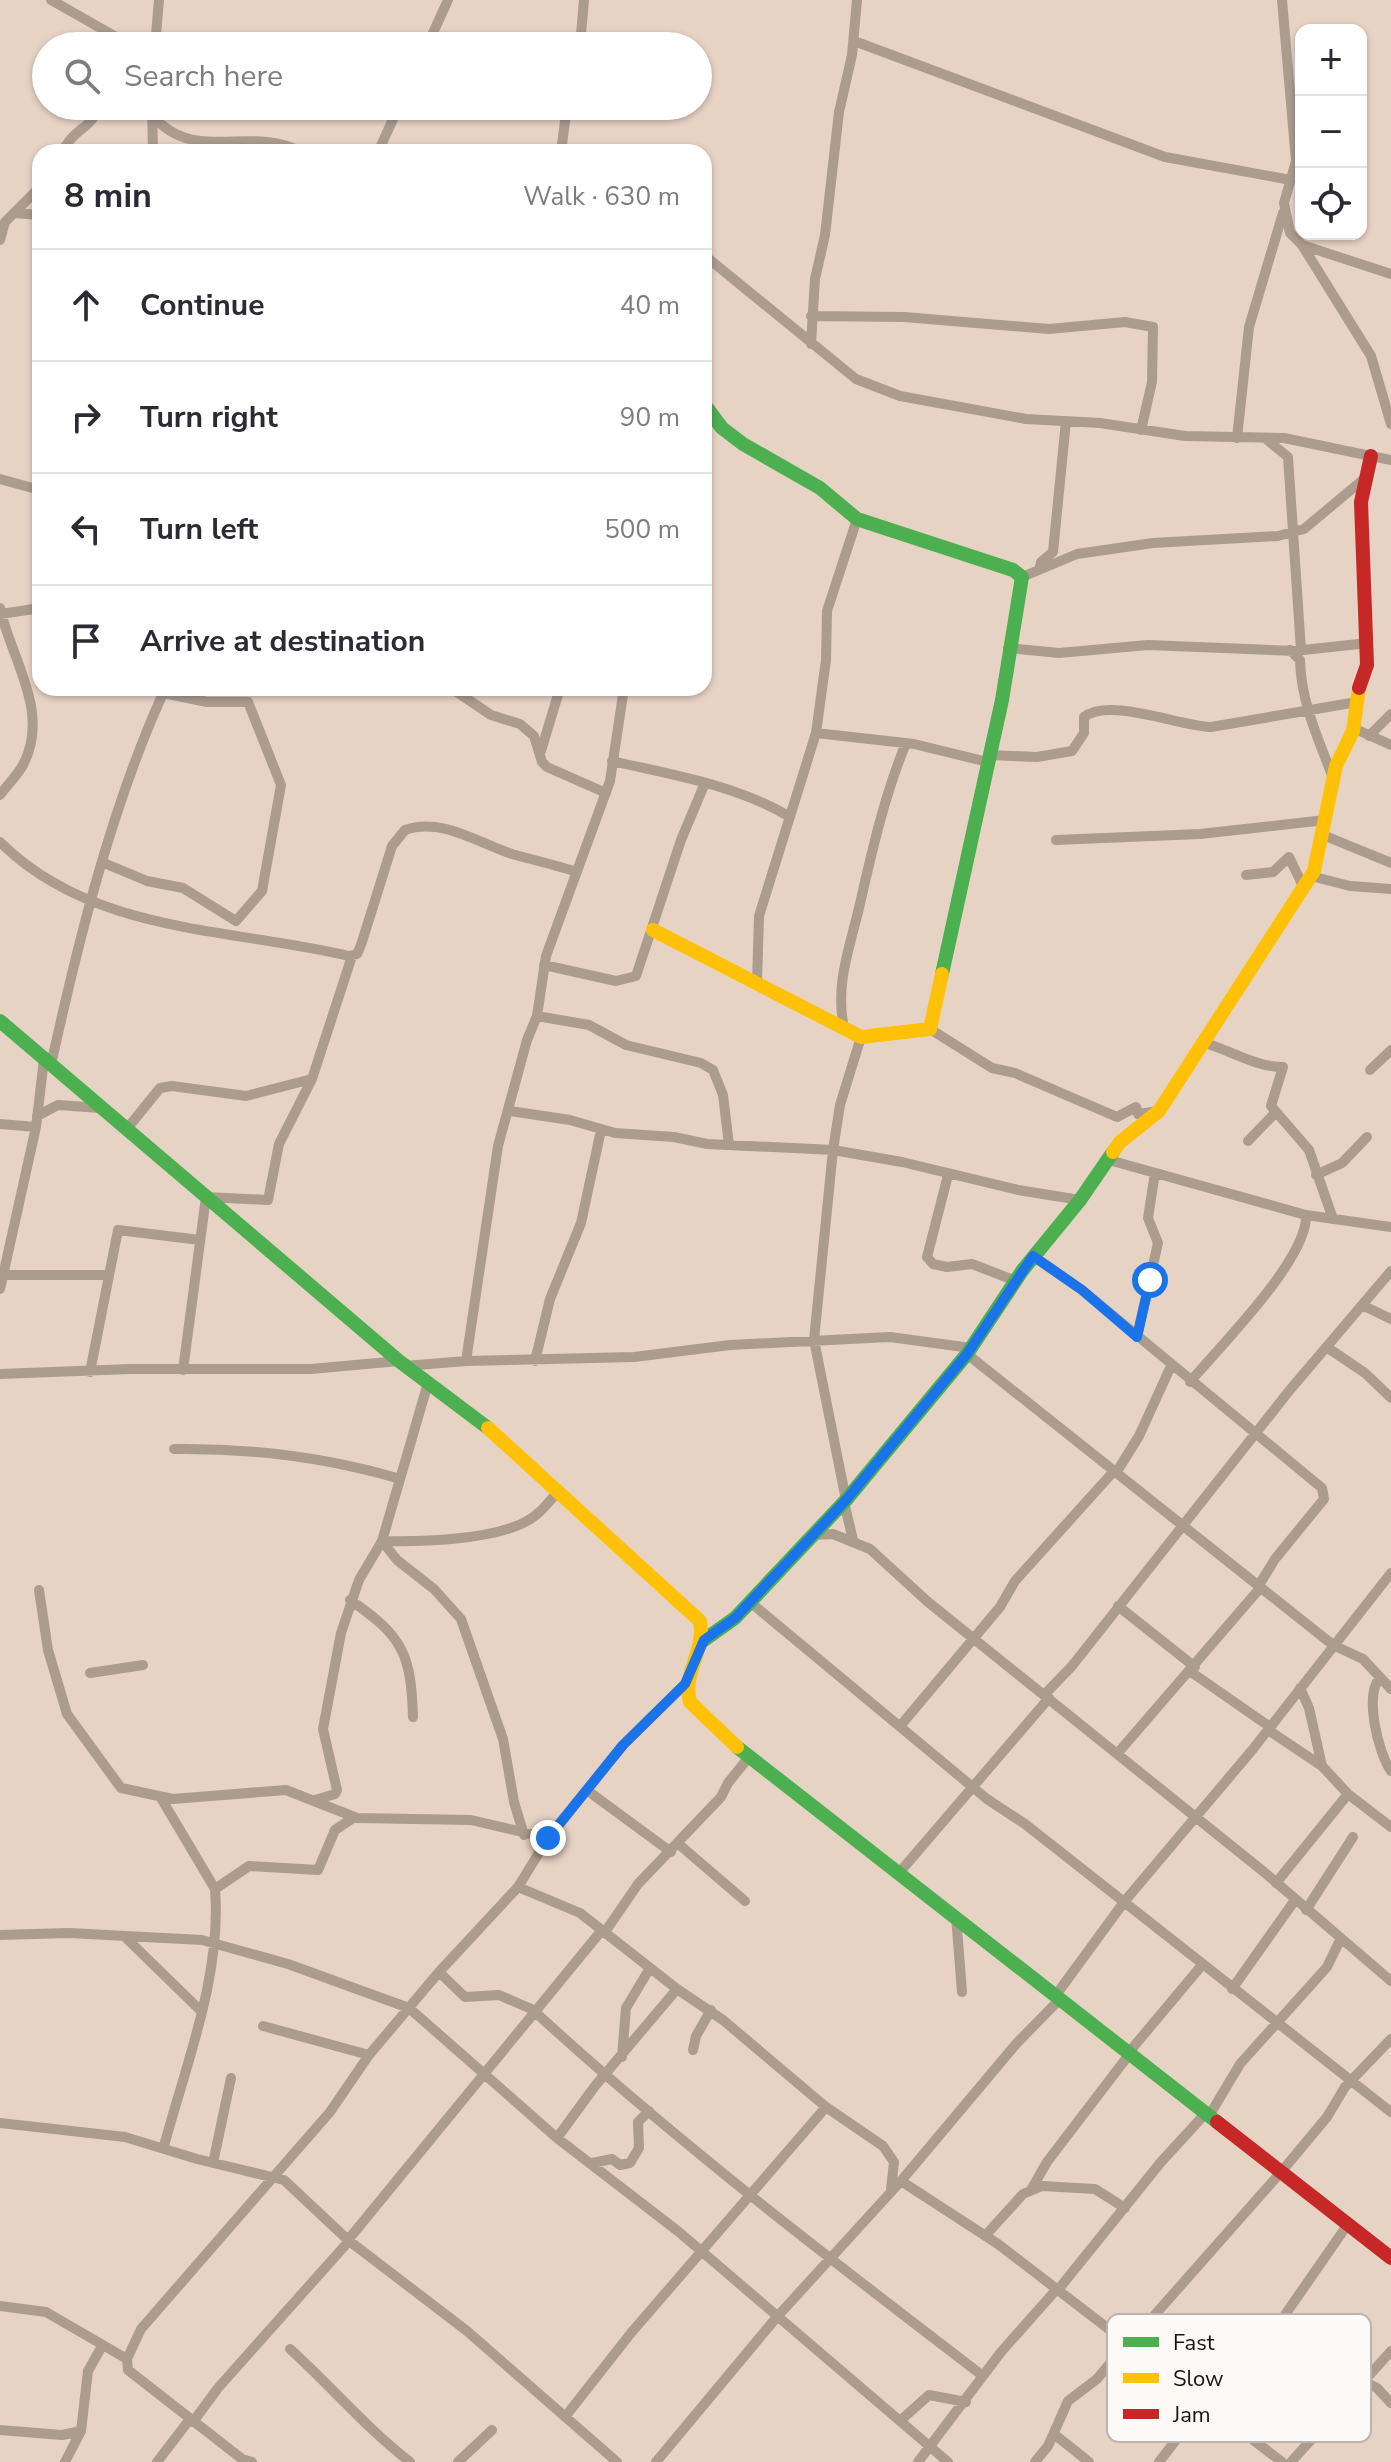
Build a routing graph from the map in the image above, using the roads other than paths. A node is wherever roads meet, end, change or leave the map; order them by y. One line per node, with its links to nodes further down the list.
1 (159, 0): 8 (street)
2 (448, 0): 9 (street)
3 (584, 0): 10 (street)
4 (857, 0): 11 (street)
5 (1282, 0): 22 (street)
6 (55, 1): 7 (street)
7 (107, 32)
8 (156, 32)
9 (433, 32)
10 (581, 32)
11 (854, 41): 22 (street); 31 (street)
12 (93, 120): 17 (street)
13 (152, 120): 18 (street)
14 (159, 120): 19 (street)
15 (393, 120): 20 (street)
16 (565, 120): 21 (street)
17 (67, 144)
18 (153, 144)
19 (270, 144)
20 (382, 144)
21 (562, 144)
22 (1291, 180): 24 (street)
23 (32, 195): 25 (street)
24 (1283, 212): 28 (street); 37 (street)
25 (14, 213): 26 (street); 27 (street)
26 (32, 214)
27 (0, 240)
28 (1302, 245): 30 (street); 35 (street)
29 (712, 262): 32 (street)
30 (1391, 274)
31 (811, 316): 32 (street); 36 (street)
32 (811, 344): 34 (street)
33 (712, 415): 44 (street)
34 (1066, 421): 36 (street); 46 (street)
35 (1391, 424)
36 (1141, 430): 37 (street)
37 (1237, 438): 38 (street)
38 (1265, 438): 39 (street); 45 (street)
39 (1371, 456): 40 (street); 41 (street)
40 (1391, 460)
41 (1365, 478): 45 (street); 50 (street)
42 (0, 479): 43 (street)
43 (32, 488)
44 (857, 519): 47 (street); 62 (street)
45 (1291, 532): 46 (street); 52 (street)
46 (1039, 570): 47 (street)
47 (1022, 577): 51 (street)
48 (32, 609): 49 (street)
49 (1, 611): 72 (street)
50 (1368, 643): 52 (street); 58 (street)
51 (1008, 648): 52 (street); 67 (street)
52 (1293, 649): 59 (street)
53 (162, 696): 77 (street)
54 (186, 696): 77 (street)
55 (463, 696): 66 (street)
56 (558, 696): 66 (street)
57 (623, 696): 68 (street)
58 (1357, 702): 59 (street); 61 (street)
59 (1308, 712): 67 (street); 69 (street)
60 (1391, 714): 63 (street)
61 (1353, 728): 63 (street); 69 (street)
62 (816, 733): 64 (street); 73 (street)
63 (1369, 736): 65 (street)
64 (906, 743): 67 (street); 90 (street)
65 (1391, 745)
66 (540, 754): 71 (street)
67 (989, 759): 91 (street)
68 (612, 761): 70 (street); 71 (street)
69 (1333, 778): 74 (street)
70 (705, 783): 73 (street); 84 (street)
71 (606, 793): 79 (street)
72 (0, 795)
73 (790, 817): 87 (street)
74 (1324, 828): 75 (street); 78 (street); 81 (street)
75 (1056, 840)
76 (0, 842): 83 (street)
77 (104, 863): 83 (street)
78 (1391, 863)
79 (577, 872): 85 (street); 86 (street)
80 (1246, 875): 81 (street)
81 (1307, 882): 82 (street); 93 (street)
82 (1391, 889)
83 (93, 901): 85 (street); 95 (street)
84 (653, 930): 86 (street); 87 (street)
85 (352, 956): 97 (street)
86 (544, 965): 88 (street)
87 (757, 982): 90 (street)
88 (537, 1016): 99 (street); 108 (street)
89 (0, 1021): 95 (street)
90 (844, 1028): 92 (street)
91 (930, 1029): 92 (street); 100 (street)
92 (861, 1037): 109 (street)
93 (1202, 1042): 100 (street); 101 (street)
94 (1391, 1050): 96 (street)
95 (47, 1062): 98 (street); 102 (street)
96 (1370, 1070)
97 (312, 1079): 104 (street); 114 (street)
98 (100, 1108): 102 (street); 104 (street)
99 (510, 1111): 105 (street); 132 (street)
100 (1159, 1111): 110 (street)
101 (1276, 1112): 107 (street); 113 (street)
102 (37, 1121): 103 (street); 122 (street)
103 (0, 1124)
104 (126, 1130): 114 (street)
105 (601, 1130): 108 (street); 133 (street)
106 (1367, 1137): 113 (street)
107 (1248, 1141)
108 (729, 1145): 109 (street)
109 (833, 1150): 112 (street); 129 (street)
110 (1109, 1160): 111 (street); 115 (street)
111 (1155, 1173): 116 (street); 128 (street)
112 (948, 1175): 115 (street); 124 (street)
113 (1316, 1175): 117 (street)
114 (206, 1197): 119 (street); 134 (street)
115 (1080, 1200): 120 (street)
116 (1306, 1215): 117 (street); 139 (street)
117 (1333, 1219): 118 (street)
118 (1391, 1227)
119 (200, 1240): 123 (street); 136 (street)
120 (1033, 1256): 124 (street); 128 (street)
121 (1391, 1271): 126 (street)
122 (4, 1275): 123 (street); 125 (street)
123 (107, 1275): 137 (street)
124 (1016, 1281): 131 (street)
125 (0, 1289)
126 (1364, 1306): 127 (street); 130 (street)
127 (1391, 1319)
128 (1137, 1337): 135 (street)
129 (814, 1340): 131 (street); 133 (street); 147 (street)
130 (1328, 1348): 141 (street); 142 (street)
131 (969, 1351): 144 (street); 147 (street)
132 (466, 1361): 133 (street); 134 (street)
133 (535, 1361)
134 (402, 1364): 136 (street); 140 (street)
135 (1171, 1366): 139 (street); 144 (street)
136 (183, 1370): 137 (street)
137 (90, 1372): 138 (street)
138 (0, 1374)
139 (1190, 1382): 142 (street)
140 (428, 1383): 145 (street); 146 (street)
141 (1391, 1398)
142 (1257, 1434): 148 (street); 153 (street)
143 (174, 1449): 145 (street)
144 (1115, 1472): 148 (street); 158 (street)
145 (400, 1479): 151 (street)
146 (559, 1490): 151 (street); 159 (street)
147 (845, 1501): 149 (street); 150 (street)
148 (1184, 1526): 153 (street); 157 (street)
149 (813, 1535): 150 (street); 156 (street)
150 (853, 1540): 158 (street)
151 (382, 1541): 155 (street); 184 (street)
152 (1391, 1573): 160 (street)
153 (1260, 1586): 160 (street); 162 (street)
154 (39, 1590): 179 (street)
155 (350, 1600): 169 (street); 180 (street)
156 (750, 1602): 159 (street); 170 (street)
157 (1118, 1606): 162 (street); 168 (street)
158 (972, 1637): 168 (street); 170 (street)
159 (704, 1640): 165 (street)
160 (1333, 1645): 164 (street); 166 (street)
161 (143, 1665): 163 (street)
162 (1193, 1670): 171 (street); 172 (street)
163 (90, 1673)
164 (1380, 1678): 167 (street); 175 (street)
165 (685, 1684): 173 (street); 177 (street)
166 (1300, 1688): 171 (street); 174 (street)
167 (1391, 1689)
168 (1047, 1696): 172 (street); 176 (street)
169 (413, 1717)
170 (901, 1725): 176 (street)
171 (1269, 1728): 174 (street); 181 (street)
172 (1117, 1754): 181 (street)
173 (749, 1757): 188 (street); 189 (street)
174 (1322, 1766): 178 (street)
175 (1391, 1771)
176 (973, 1786): 189 (street); 195 (street)
177 (588, 1791): 186 (street); 188 (street)
178 (1348, 1794): 183 (street); 190 (street)
179 (161, 1798): 180 (street); 192 (street)
180 (315, 1800): 182 (street)
181 (1193, 1817): 190 (street); 195 (street)
182 (353, 1818): 184 (street); 192 (street)
183 (1391, 1827)
184 (524, 1835): 186 (street)
185 (1353, 1837): 196 (street)
186 (548, 1838): 191 (street)
187 (682, 1847): 194 (street)
188 (671, 1852): 198 (street)
189 (899, 1873): 197 (street)
190 (1276, 1883): 193 (street)
191 (518, 1887): 198 (street); 205 (street)
192 (215, 1889): 202 (street)
193 (1295, 1900): 196 (street); 208 (street)
194 (745, 1901)
195 (1124, 1902): 203 (street); 210 (street)
196 (1306, 1910): 201 (street)
197 (956, 1916): 209 (street); 210 (street)
198 (604, 1931): 204 (street); 214 (street)
199 (0, 1935): 200 (street)
200 (124, 1936): 202 (street); 212 (street)
201 (1341, 1938): 206 (street); 215 (street)
202 (213, 1943): 211 (street); 212 (street)
203 (1202, 1965): 208 (street); 219 (street)
204 (650, 1968): 207 (street); 221 (street)
205 (439, 1972): 211 (street); 214 (street)
206 (1391, 1981)
207 (677, 1989): 213 (street); 221 (street)
208 (1232, 1989): 215 (street)
209 (962, 1992)
210 (1058, 1996): 219 (street); 237 (street)
211 (409, 2008): 220 (street); 223 (street)
212 (200, 2010): 232 (street)
213 (711, 2010): 218 (street); 226 (street)
214 (535, 2012): 222 (street); 223 (street)
215 (1277, 2024): 225 (street); 229 (street)
216 (263, 2026): 220 (street)
217 (1391, 2039): 225 (street)
218 (693, 2050)
219 (1130, 2052): 229 (street); 238 (street)
220 (369, 2055): 236 (street)
221 (622, 2057): 222 (street)
222 (606, 2073): 227 (street); 231 (street)
223 (486, 2075): 231 (street); 244 (street)
224 (231, 2078): 233 (street)
225 (1351, 2083): 228 (street); 235 (street)
226 (826, 2107): 239 (street); 240 (street)
227 (649, 2111): 234 (street); 240 (street)
228 (1391, 2112)
229 (1207, 2115): 235 (street); 241 (street)
230 (0, 2123): 232 (street)
231 (557, 2138): 234 (street)
232 (164, 2146): 233 (street)
233 (213, 2163): 236 (street)
234 (592, 2163): 245 (street)
235 (1282, 2171): 242 (street); 250 (street)
236 (271, 2176): 244 (street); 257 (street)
237 (901, 2181): 239 (street); 243 (street)
238 (1031, 2190): 241 (street); 243 (street)
239 (890, 2191): 247 (street)
240 (752, 2195): 245 (street); 247 (street)
241 (1125, 2208): 248 (street)
242 (1348, 2224): 246 (street); 251 (street)
243 (985, 2236): 248 (street)
244 (348, 2241): 264 (street); 265 (street)
245 (701, 2253): 252 (street); 264 (street)
246 (1391, 2258)
247 (830, 2259): 252 (street); 260 (street)
248 (1057, 2290): 253 (street); 260 (street)
249 (0, 2306): 254 (street)
250 (1154, 2314)
251 (1286, 2314)
252 (776, 2318): 266 (street); 281 (street)
253 (1107, 2327)
254 (102, 2346): 257 (street); 269 (street)
255 (290, 2349): 278 (street)
256 (1391, 2351): 259 (street)
257 (127, 2359): 265 (street)
258 (1107, 2367): 270 (street)
259 (1371, 2375)
260 (983, 2376): 262 (street)
261 (1371, 2385): 263 (street)
262 (966, 2402): 266 (street); 274 (street)
263 (1391, 2403)
264 (565, 2417): 280 (street)
265 (192, 2420): 276 (street); 277 (street)
266 (901, 2420): 274 (street)
267 (0, 2430): 269 (street)
268 (492, 2430): 279 (street)
269 (81, 2431): 275 (street)
270 (1054, 2434): 284 (street); 285 (street)
271 (1175, 2442): 286 (street)
272 (1257, 2442): 287 (street)
273 (1310, 2442): 288 (street)
274 (932, 2447): 282 (street); 283 (street)
275 (65, 2462)
276 (157, 2462)
277 (252, 2462)
278 (410, 2462)
279 (458, 2462)
280 (617, 2462)
281 (656, 2462)
282 (918, 2462)
283 (948, 2462)
284 (1035, 2462)
285 (1089, 2462)
286 (1159, 2462)
287 (1282, 2462)
288 (1291, 2462)

